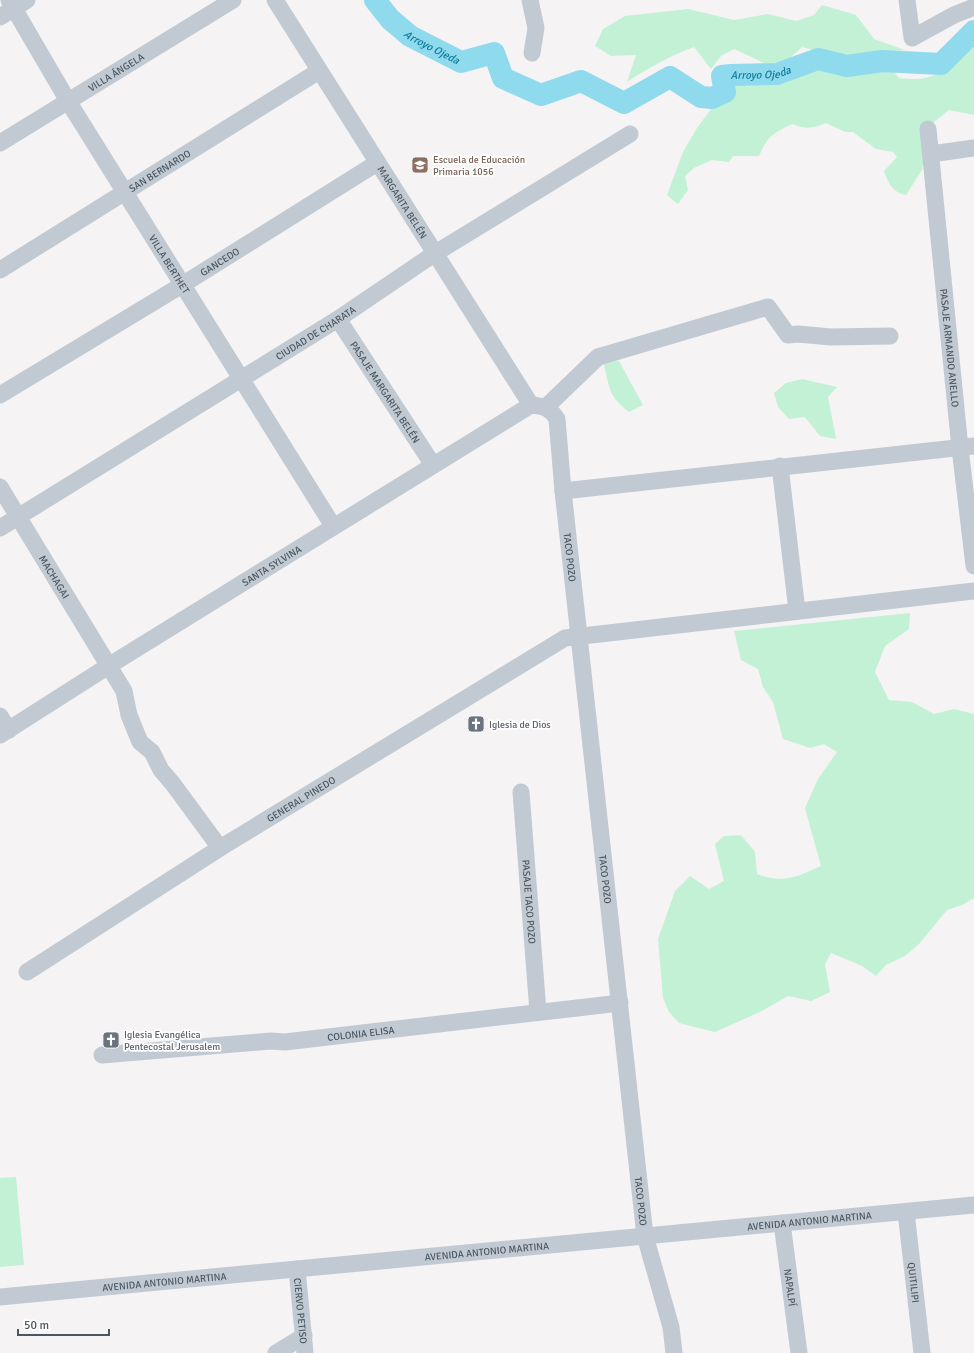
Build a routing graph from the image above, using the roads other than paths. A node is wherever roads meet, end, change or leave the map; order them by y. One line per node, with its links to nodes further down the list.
1 (232, 0): 9 (street, VILLA ÁNGELA)
2 (275, 0): 8 (street, MARGARITA BELÉN)
3 (530, 0): 7 (street)
4 (907, 0): 6 (street)
5 (12, 6): 9 (street, VILLA BERTHET)
6 (974, 7)
7 (532, 53)
8 (319, 71): 15 (street, MARGARITA BELÉN); 16 (street, SAN BERNARDO)
9 (68, 101): 12 (street, VILLA ÁNGELA); 16 (street, VILLA BERTHET)
10 (928, 129): 14 (street, PASAJE ARMANDO ANELLO)
11 (630, 134): 17 (street, CIUDAD DE CHARATA)
12 (0, 143)
13 (974, 148): 14 (street)
14 (930, 154): 25 (street, PASAJE ARMANDO ANELLO)
15 (377, 163): 17 (street, MARGARITA BELÉN); 19 (street, GANCEDO)
16 (126, 193): 18 (street, SAN BERNARDO); 19 (street, VILLA BERTHET)
17 (434, 254): 20 (street, CIUDAD DE CHARATA); 24 (street, MARGARITA BELÉN)
18 (0, 270)
19 (182, 285): 22 (street, VILLA BERTHET); 23 (street, GANCEDO)
20 (338, 319): 22 (street, CIUDAD DE CHARATA); 26 (street, PASAJE MARGARITA BELÉN)
21 (890, 336): 24 (street, SANTA SYLVINA)
22 (241, 379): 30 (street, CIUDAD DE CHARATA); 31 (street, VILLA BERTHET)
23 (0, 395)
24 (538, 406): 26 (street, SANTA SYLVINA); 29 (street, TACO POZO)
25 (967, 447): 27 (street); 33 (street, PASAJE ARMANDO ANELLO)
26 (432, 465): 31 (street, SANTA SYLVINA)
27 (780, 466): 29 (street); 35 (street)
28 (0, 487): 30 (street, MACHAGAI)
29 (563, 491): 36 (street, TACO POZO)
30 (18, 516): 32 (street, CIUDAD DE CHARATA); 37 (street, MACHAGAI)
31 (333, 526): 37 (street, SANTA SYLVINA)
32 (0, 528)
33 (974, 566)
34 (974, 591): 35 (street, GENERAL PINEDO)
35 (797, 610): 36 (street, GENERAL PINEDO)
36 (579, 636): 40 (street, GENERAL PINEDO); 42 (street, TACO POZO)
37 (110, 665): 38 (street, SANTA SYLVINA); 40 (street, MACHAGAI)
38 (3, 727)
39 (521, 792): 43 (street, PASAJE TACO POZO)
40 (220, 848): 41 (street, GENERAL PINEDO)
41 (27, 972)
42 (620, 1003): 43 (street, COLONIA ELISA); 48 (street, TACO POZO)
43 (538, 1012): 44 (street, COLONIA ELISA)
44 (102, 1055)
45 (974, 1205): 46 (street, AVENIDA ANTONIO MARTINA)
46 (906, 1212): 47 (street, AVENIDA ANTONIO MARTINA); 56 (street, QUITILIPI)
47 (782, 1223): 48 (street, AVENIDA ANTONIO MARTINA); 55 (street, NAPALPÍ)
48 (645, 1236): 49 (street, AVENIDA ANTONIO MARTINA); 54 (street, TACO POZO)
49 (297, 1269): 50 (street, AVENIDA ANTONIO MARTINA); 51 (street, CIERVO PETISO)
50 (0, 1296)
51 (304, 1336): 52 (street); 53 (street, CIERVO PETISO)
52 (276, 1353)
53 (305, 1353)
54 (674, 1353)
55 (799, 1353)
56 (922, 1353)

